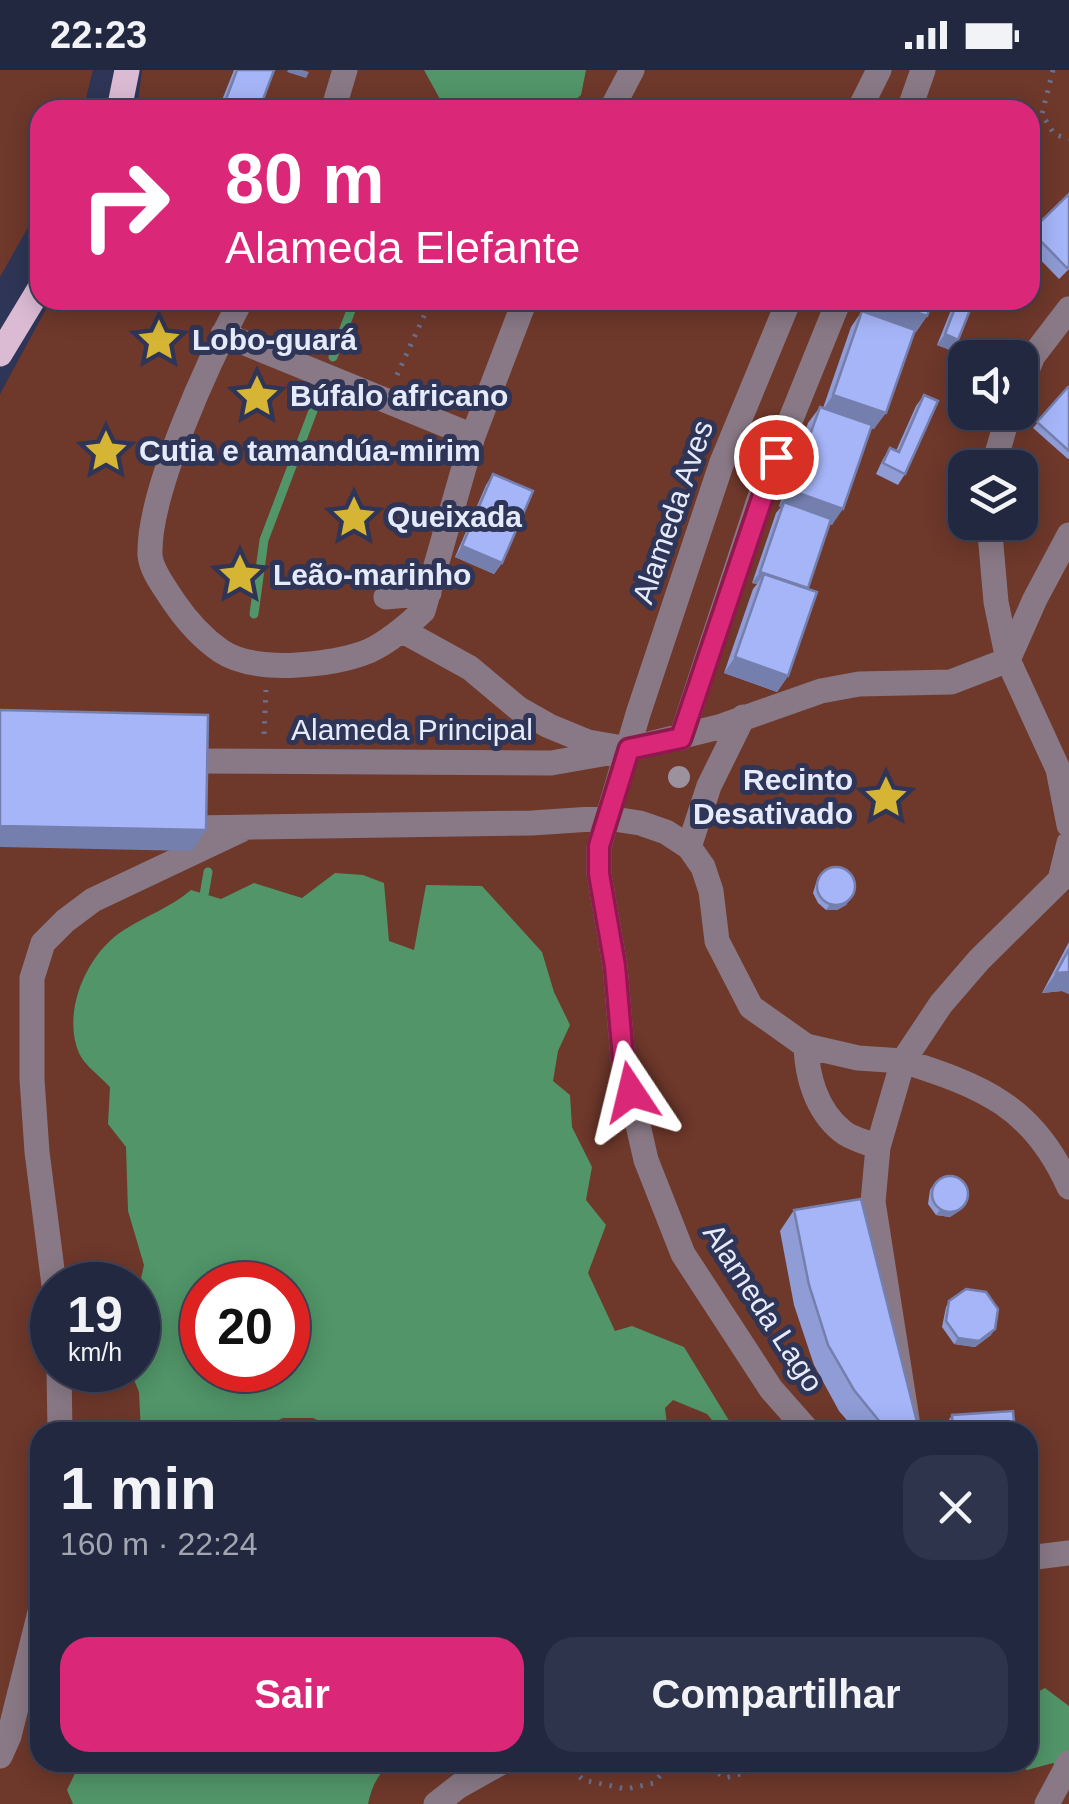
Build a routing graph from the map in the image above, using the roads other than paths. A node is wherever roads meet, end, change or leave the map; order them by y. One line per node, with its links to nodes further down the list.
1 (127, 70): 6 (main road)
2 (345, 70): 7 (lane)
3 (632, 70): 8 (lane)
4 (878, 70): 9 (lane)
5 (923, 71): 10 (lane)
6 (121, 100)
7 (336, 100)
8 (616, 100)
9 (864, 100)
10 (913, 100)
11 (30, 304): 19 (main road)
12 (1069, 308): 18 (lane)
13 (236, 310): 17 (lane)
14 (521, 310): 20 (lane)
15 (785, 310): 29 (lane, Alameda Aves)
16 (835, 310): 28 (lane)
17 (223, 334): 20 (lane); 25 (lane)
18 (1038, 349)
19 (0, 354)
20 (473, 436): 23 (lane)
21 (1069, 536): 26 (lane)
22 (991, 540): 26 (lane)
23 (429, 593): 24 (lane); 25 (lane)
24 (386, 597)
25 (403, 630): 29 (lane)
26 (1008, 660): 27 (lane, Alameda Principal); 32 (lane)
27 (743, 717): 28 (lane, Alameda Principal); 36 (lane)
28 (681, 738): 29 (lane, Alameda Principal)
29 (629, 749): 30 (lane, Alameda Principal); 31 (lane, Alameda Lago)
30 (193, 761)
31 (606, 818): 34 (lane); 36 (lane); 44 (lane, Alameda Lago)
32 (1069, 824)
33 (192, 828): 34 (lane)
34 (245, 828): 41 (lane)
35 (1069, 844): 38 (lane)
36 (690, 847): 37 (lane)
37 (806, 1046): 38 (lane); 39 (lane)
38 (903, 1060): 39 (lane); 40 (lane)
39 (878, 1146): 45 (lane)
40 (1069, 1187)
41 (51, 1262)
42 (59, 1392): 43 (lane)
43 (60, 1422)
44 (800, 1422)
45 (907, 1422)
46 (1069, 1553): 47 (lane)
47 (1038, 1557)
48 (30, 1652): 49 (lane)
49 (0, 1756)
50 (1065, 1769): 53 (lane)
51 (484, 1772): 52 (lane)
52 (436, 1804)
53 (1047, 1804)

